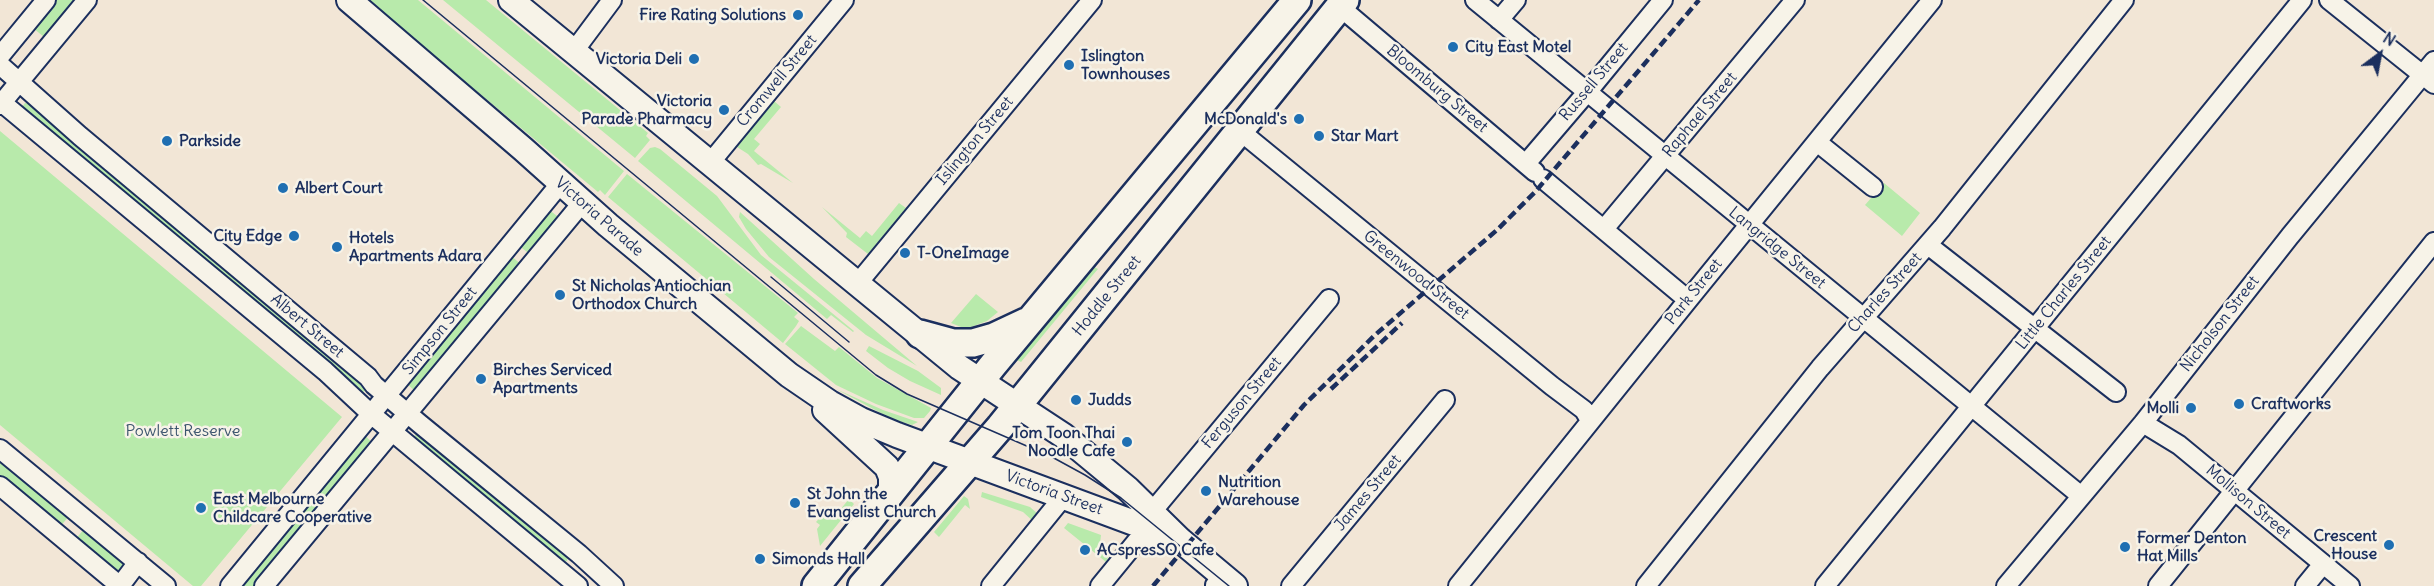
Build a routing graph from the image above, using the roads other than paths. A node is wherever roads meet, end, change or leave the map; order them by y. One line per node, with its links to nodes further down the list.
1 (46, 0): 19 (street)
2 (87, 0): 20 (street)
3 (349, 0): 34 (main road, Victoria Parade)
4 (511, 0): 21 (main road)
5 (612, 0): 21 (street)
6 (844, 0): 32 (street, Cromwell Street)
7 (1092, 0): 41 (street, Islington Street)
8 (1297, 0): 44 (highway)
9 (1475, 0): 18 (street, Langridge Street)
10 (1516, 0): 18 (street)
11 (1663, 0): 27 (street, Russell Street)
12 (1795, 0): 31 (street, Raphael Street)
13 (1932, 0): 30 (street, Park Street)
14 (2124, 0): 40 (street, Charles Street)
15 (2302, 0): 46 (street, Little Charles Street)
16 (2329, 0): 25 (street)
17 (1343, 3): 29 (highway, Hoddle Street); 33 (street, Bloomburg Street)
18 (1500, 20): 27 (street, Langridge Street)
19 (22, 29): 20 (street); 22 (street)
20 (46, 50): 26 (street)
21 (574, 51): 32 (main road)
22 (0, 56)
23 (2434, 61): 25 (street, Nicholson Street)
24 (0, 64): 26 (street, Albert Street)
25 (2428, 80): 58 (street, Nicholson Street)
26 (20, 81): 28 (street); 51 (street, Albert Street)
27 (1586, 92): 31 (street, Langridge Street); 33 (street, Russell Street)
28 (1, 103): 56 (street, Albert Street)
29 (1240, 131): 53 (highway, Hoddle Street); 57 (street, Greenwood Street)
30 (1817, 142): 35 (street); 37 (street, Park Street)
31 (1666, 157): 37 (street, Langridge Street); 38 (street, Raphael Street)
32 (710, 163): 41 (main road)
33 (1534, 171): 38 (street, Bloomburg Street)
34 (560, 184): 36 (main road, Victoria Parade); 51 (street, Simpson Street)
35 (1873, 187)
36 (582, 203): 48 (main road, Victoria Parade); 55 (street, Simpson Street)
37 (1749, 225): 43 (street, Park Street); 45 (street, Langridge Street)
38 (1604, 229): 43 (street, Bloomburg Street)
39 (2434, 242): 65 (street)
40 (1928, 245): 45 (street, Charles Street); 46 (street)
41 (858, 283): 47 (main road)
42 (1329, 299): 69 (street, Ferguson Street)
43 (1688, 300): 57 (street, Park Street)
44 (1038, 312): 47 (highway); 49 (highway)
45 (1863, 317): 54 (street, Langridge Street); 94 (street, Charles Street)
46 (2036, 328): 50 (street); 54 (street, Little Charles Street)
47 (920, 334): 49 (main road)
48 (789, 375): 60 (main road, Victoria Parade); 66 (main road)
49 (980, 382): 53 (main road, Victoria Street); 60 (highway)
50 (2116, 392)
51 (387, 395): 55 (street, Albert Street); 56 (street, Simpson Street)
52 (1445, 400): 92 (street, James Street)
53 (1018, 404): 62 (highway, Hoddle Street); 64 (main road, Victoria Street)
54 (1971, 406): 67 (street, Langridge Street); 95 (street, Little Charles Street)
55 (408, 412): 59 (street, Simpson Street); 75 (street, Albert Street)
56 (371, 414): 59 (street, Albert Street); 81 (street)
57 (1590, 420): 93 (street, Park Street)
58 (2143, 423): 65 (street, Mollison Street); 67 (street, Nicholson Street)
59 (392, 431): 78 (street, Albert Street); 82 (street)
60 (928, 446): 62 (main road, Victoria Street); 66 (highway)
61 (0, 449): 70 (street)
62 (969, 462): 68 (main road, Victoria Street); 86 (highway, Hoddle Street)
63 (0, 486): 73 (street)
64 (1128, 489): 69 (main road); 74 (main road, Victoria Street)
65 (2235, 490): 77 (street, Mollison Street); 97 (street)
66 (891, 494): 85 (highway)
67 (2080, 495): 96 (street, Nicholson Street)
68 (1064, 496): 71 (main road, Victoria Street); 87 (street)
69 (1156, 507): 91 (main road)
70 (83, 517): 73 (street); 76 (street)
71 (1134, 523): 72 (main road); 74 (main road, Victoria Street)
72 (1155, 536): 88 (street); 89 (main road)
73 (64, 539): 79 (street)
74 (1180, 540): 90 (main road, Victoria Street)
75 (579, 554): 78 (street); 84 (street, Albert Street)
76 (138, 562): 79 (street); 80 (street)
77 (2323, 564): 98 (street); 99 (street, Mollison Street)
78 (563, 573): 83 (street, Albert Street)
79 (120, 586)
80 (166, 586)
81 (230, 586)
82 (264, 586)
83 (578, 586)
84 (614, 586)
85 (816, 586)
86 (862, 586)
87 (991, 586)
88 (1100, 586)
89 (1216, 586)
90 (1235, 586)
91 (1251, 586)
92 (1291, 586)
93 (1458, 586)
94 (1646, 586)
95 (1825, 586)
96 (2006, 586)
97 (2158, 586)
98 (2306, 586)
99 (2350, 586)

